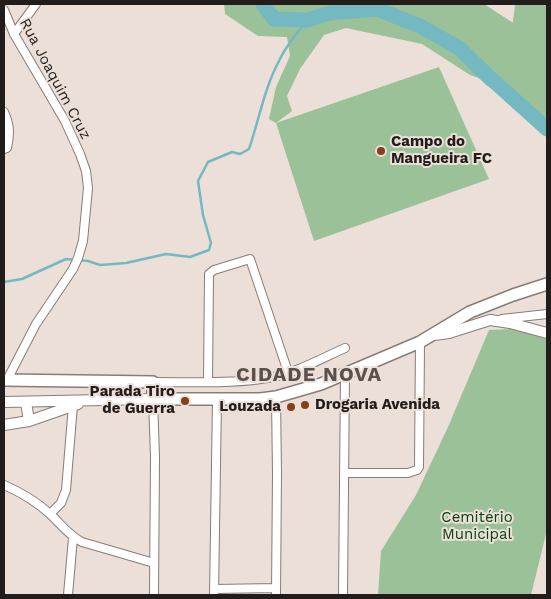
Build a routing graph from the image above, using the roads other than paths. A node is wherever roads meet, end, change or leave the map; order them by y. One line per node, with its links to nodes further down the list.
1 (36, 4): 3 (street)
2 (4, 10): 3 (street, Rua Joaquim Cruz)
3 (14, 34): 15 (street, Rua Joaquim Cruz)
4 (4, 112): 5 (street)
5 (5, 149)
6 (547, 284): 10 (main road)
7 (547, 314): 8 (street)
8 (490, 320): 9 (street); 10 (street)
9 (547, 333)
10 (433, 335): 11 (main road)
11 (420, 342): 14 (main road); 27 (street)
12 (345, 348): 13 (street)
13 (288, 372): 17 (street); 17 (street)
14 (345, 374): 18 (main road); 27 (street)
15 (6, 380): 16 (main road)
16 (153, 382): 17 (street); 19 (main road)
17 (208, 382)
18 (276, 397): 20 (main road); 33 (street)
19 (153, 399): 20 (main road); 21 (street); 31 (street)
20 (217, 400): 32 (street)
21 (85, 401): 23 (street); 24 (street)
22 (4, 402): 23 (street)
23 (26, 402): 25 (street)
24 (73, 405): 25 (street); 29 (street)
25 (29, 421): 26 (street)
26 (4, 425)
27 (345, 473): 36 (street)
28 (4, 485): 29 (street)
29 (50, 514): 30 (street)
30 (73, 538): 31 (street); 34 (street)
31 (154, 563): 35 (street)
32 (214, 592): 33 (street)
33 (276, 592)
34 (68, 595)
35 (154, 595)
36 (343, 595)

